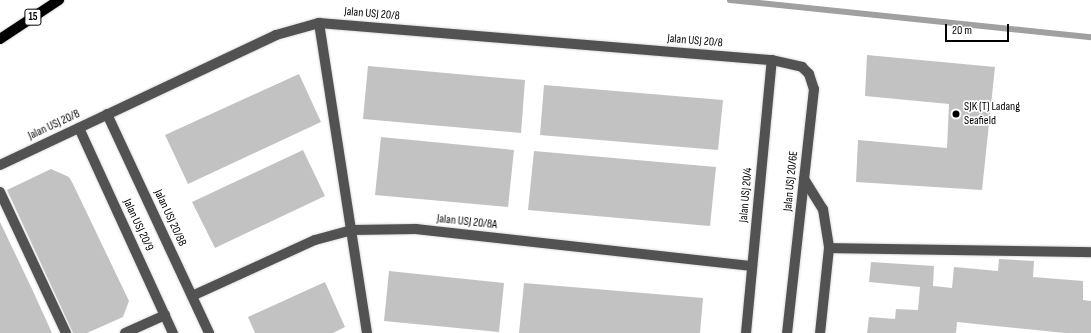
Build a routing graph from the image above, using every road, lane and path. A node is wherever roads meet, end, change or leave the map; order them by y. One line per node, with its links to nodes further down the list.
1 (59, 0): 3 (main road, 15)
2 (319, 23): 4 (street, Jalan USJ 20/8); 5 (street, Jalan USJ 20/8); 10 (street)
3 (0, 39)
4 (772, 60): 8 (street, Jalan USJ 20/6E); 13 (street, Jalan USJ 20/4)
5 (107, 114): 6 (street, Jalan USJ 20/8); 14 (street, Jalan USJ 20/8B)
6 (79, 128): 7 (street, Jalan USJ 20/8); 15 (street, Jalan USJ 20/9)
7 (0, 165)
8 (804, 179): 11 (street); 22 (street, Jalan USJ 20/6E)
9 (0, 192): 16 (street)
10 (352, 230): 13 (street, Jalan USJ 20/8A); 14 (street, Jalan USJ 20/8A); 20 (street)
11 (829, 248): 12 (street); 23 (street)
12 (1091, 252)
13 (752, 266): 21 (street, Jalan USJ 20/4)
14 (192, 296): 19 (street, Jalan USJ 20/8B)
15 (165, 314): 17 (street); 18 (street, Jalan USJ 20/9)
16 (66, 333)
17 (125, 333)
18 (173, 333)
19 (209, 333)
20 (367, 333)
21 (746, 333)
22 (787, 333)
23 (820, 333)

